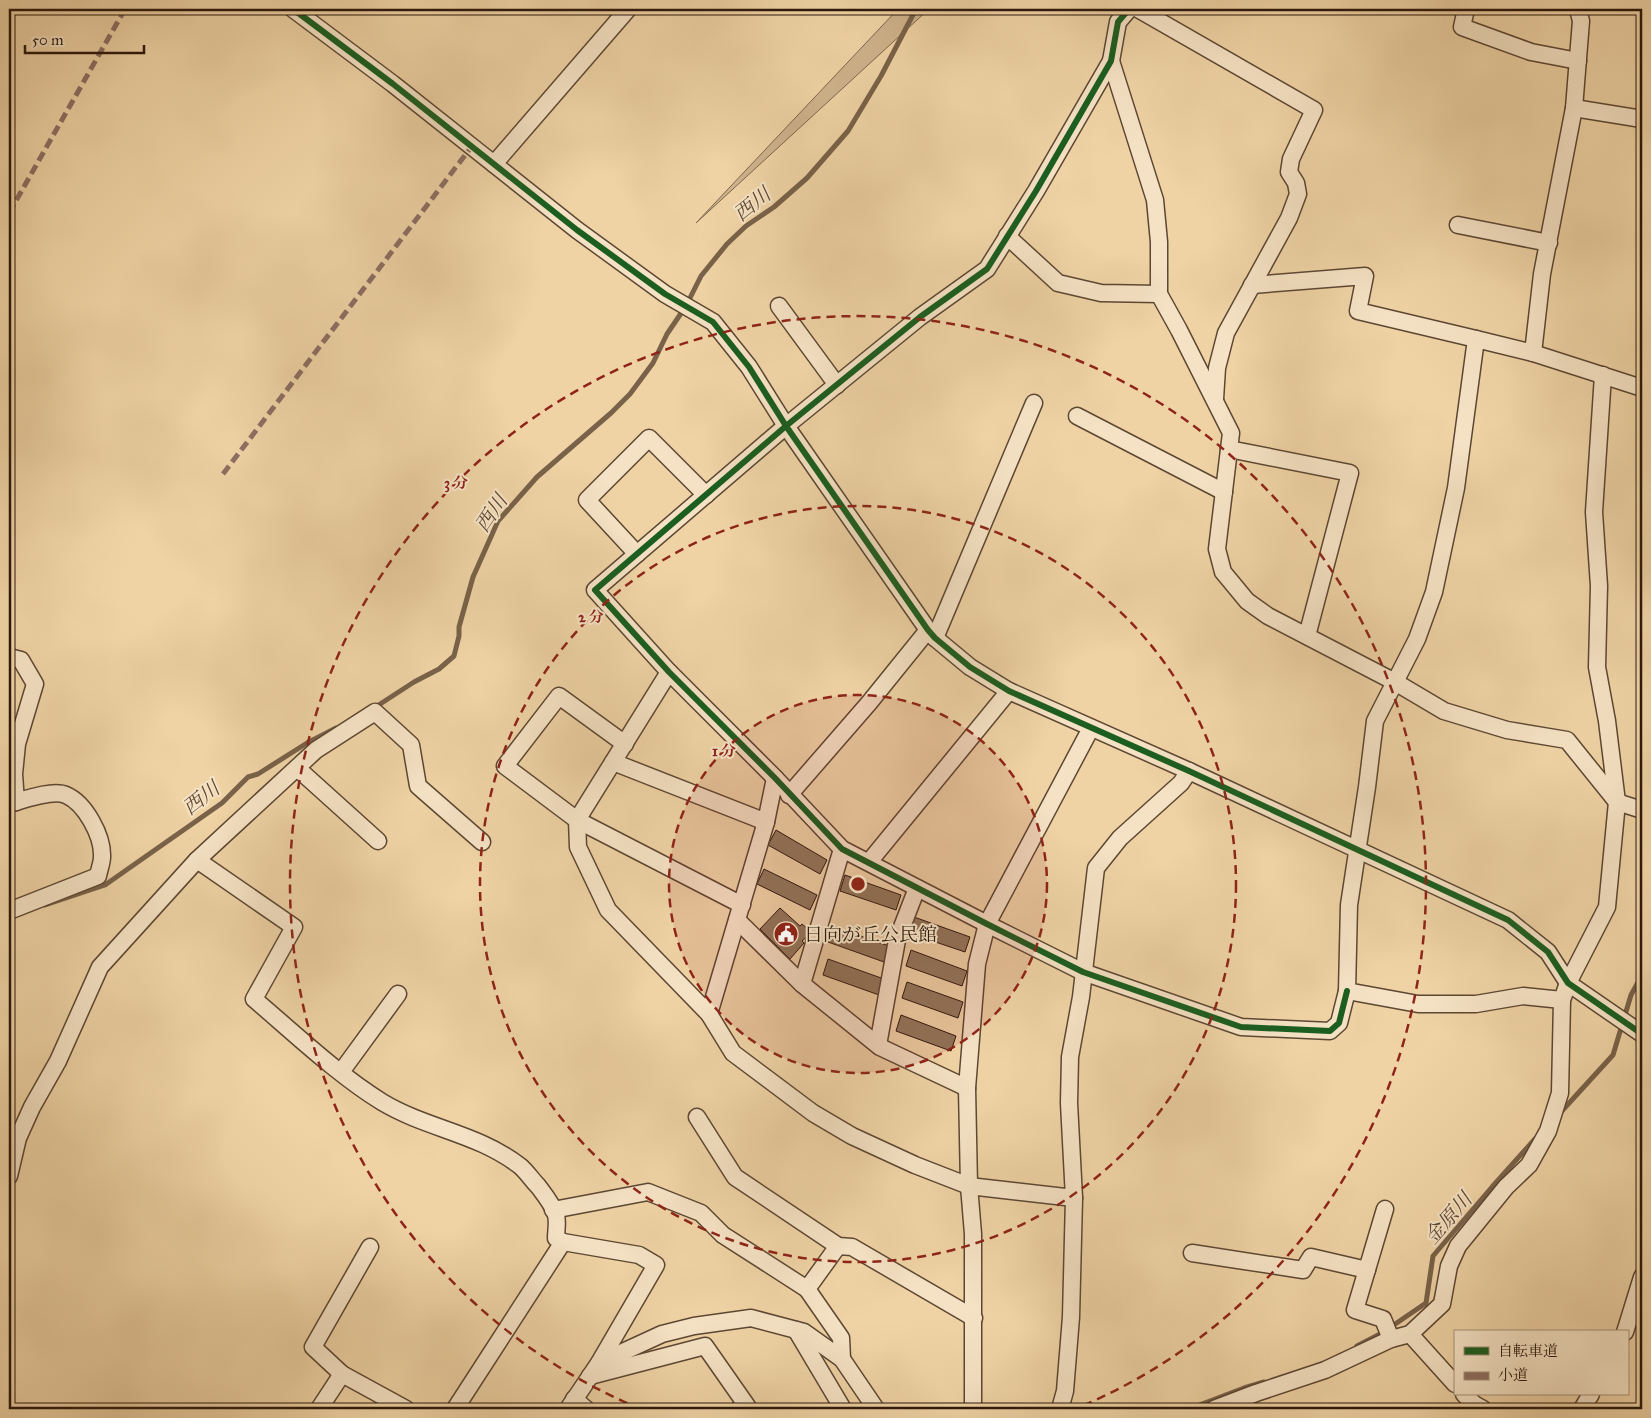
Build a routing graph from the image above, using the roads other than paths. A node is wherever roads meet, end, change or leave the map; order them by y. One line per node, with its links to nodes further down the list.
1 (293, 9): 11 (street)
2 (1129, 9): 7 (street)
3 (1138, 9): 15 (street)
4 (1466, 9): 8 (street)
5 (1578, 9): 8 (street)
6 (623, 11): 11 (street)
7 (1111, 61): 13 (street); 16 (street)
8 (1578, 61): 9 (street)
9 (1574, 108): 10 (street); 14 (street)
10 (1642, 119)
11 (494, 164): 26 (street)
12 (1458, 225): 14 (street)
13 (1008, 236): 16 (street); 21 (street)
14 (1548, 243): 19 (street)
15 (1252, 285): 18 (street); 23 (street)
16 (1159, 294): 23 (street)
17 (779, 306): 21 (street)
18 (1476, 339): 19 (street); 35 (street)
19 (1533, 353): 20 (street)
20 (1602, 375): 22 (street); 44 (street)
21 (837, 385): 26 (street)
22 (1642, 388)
23 (1215, 401): 27 (street)
24 (1034, 403): 31 (street)
25 (1077, 416): 28 (street)
26 (786, 426): 29 (street); 31 (street)
27 (1229, 449): 28 (street); 32 (street)
28 (1224, 492): 32 (street)
29 (706, 495): 30 (street); 30 (street)
30 (638, 554): 34 (street)
31 (932, 634): 36 (street); 43 (street)
32 (1307, 636): 35 (street)
33 (13, 662): 45 (street)
34 (669, 672): 38 (street); 42 (street)
35 (1395, 682): 44 (street); 52 (street)
36 (1009, 691): 37 (street); 54 (street)
37 (1091, 728): 41 (street); 58 (street)
38 (625, 744): 39 (street); 47 (street)
39 (613, 762): 47 (street); 48 (street)
40 (297, 768): 49 (street); 50 (street); 53 (street)
41 (1189, 771): 52 (street); 59 (street)
42 (774, 778): 43 (street); 48 (street)
43 (789, 795): 51 (street)
44 (1617, 802): 46 (street); 60 (street)
45 (12, 803): 56 (street)
46 (1642, 810)
47 (577, 820): 57 (street); 65 (street)
48 (766, 822): 57 (street)
49 (378, 841)
50 (482, 842)
51 (842, 849): 54 (street); 61 (street)
52 (1358, 850): 60 (street); 62 (street)
53 (197, 860): 68 (street); 71 (street)
54 (869, 862): 55 (street)
55 (917, 888): 58 (street); 67 (street)
56 (9, 911)
57 (739, 912): 61 (street); 65 (street)
58 (987, 924): 59 (street); 69 (street)
59 (1084, 972): 62 (street); 73 (street)
60 (1568, 983): 64 (street); 66 (street)
61 (802, 984): 67 (street)
62 (1347, 991): 64 (street)
63 (398, 994): 68 (street)
64 (1562, 1000): 86 (street)
65 (709, 1014): 72 (street)
66 (1642, 1034)
67 (878, 1045): 69 (street)
68 (341, 1072): 75 (street)
69 (967, 1088): 72 (street)
70 (698, 1117): 77 (street)
71 (9, 1176)
72 (969, 1186): 73 (street); 83 (street)
73 (1074, 1198): 102 (street)
74 (1385, 1209): 80 (street)
75 (553, 1210): 76 (street); 82 (street)
76 (562, 1242): 89 (street); 97 (street)
77 (838, 1246): 82 (street); 83 (street)
78 (370, 1247): 90 (street)
79 (1192, 1253): 80 (street)
80 (1367, 1270): 87 (street)
81 (1642, 1277): 85 (street)
82 (807, 1289): 88 (street)
83 (974, 1318): 101 (street)
84 (796, 1330): 88 (street); 89 (street); 99 (street)
85 (1626, 1330)
86 (1410, 1334): 87 (street); 91 (street)
87 (1391, 1339): 103 (street)
88 (842, 1359): 100 (street)
89 (594, 1370): 94 (street); 98 (street)
90 (342, 1374): 95 (street); 96 (street)
91 (1454, 1383)
92 (1466, 1396): 104 (street)
93 (1590, 1396): 105 (street)
94 (576, 1406)
95 (319, 1409)
96 (406, 1409)
97 (455, 1409)
98 (739, 1409)
99 (843, 1409)
100 (876, 1409)
101 (973, 1409)
102 (1060, 1409)
103 (1214, 1409)
104 (1483, 1409)
105 (1582, 1409)

